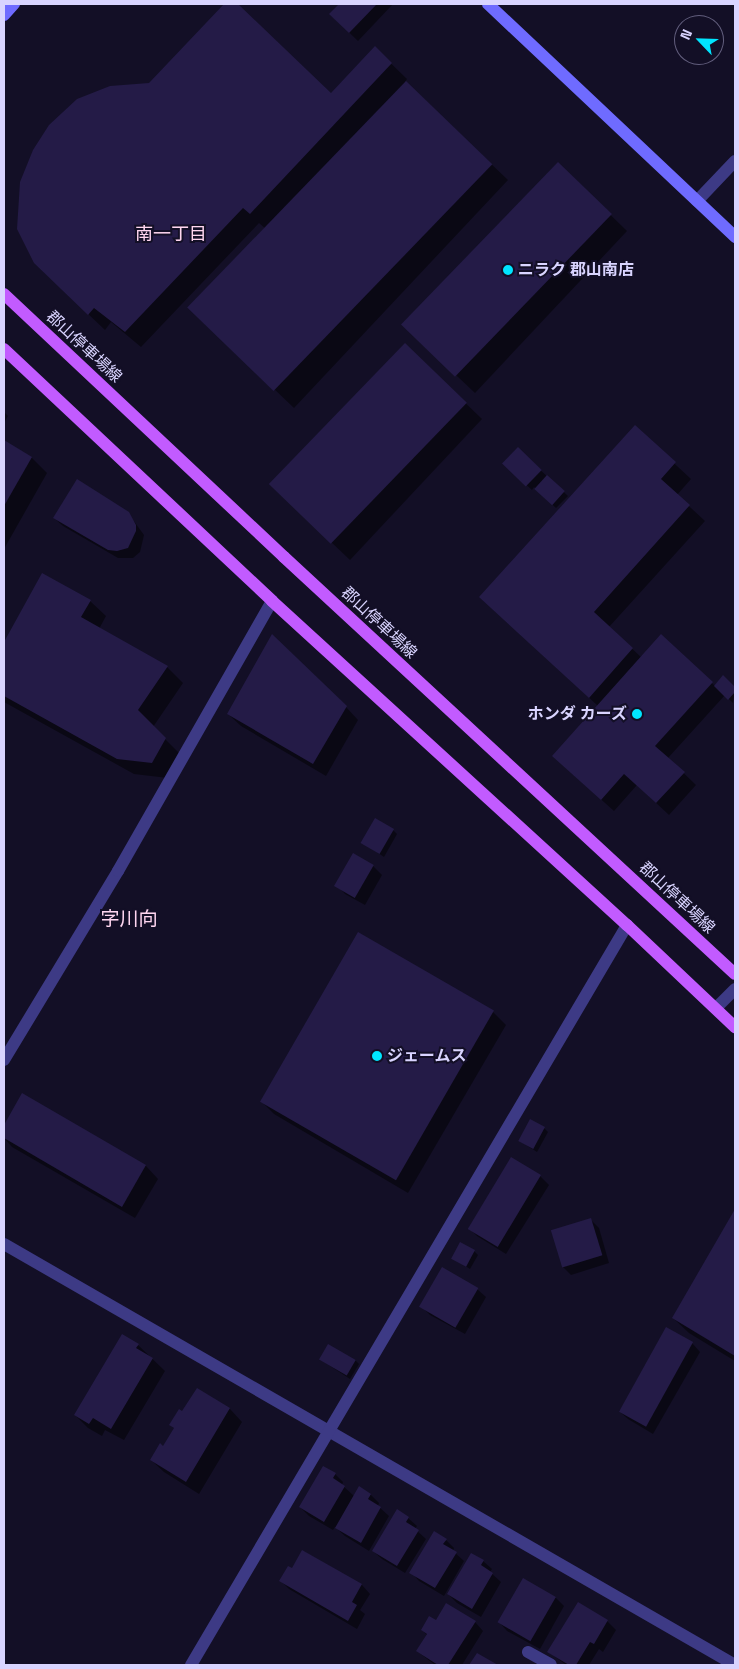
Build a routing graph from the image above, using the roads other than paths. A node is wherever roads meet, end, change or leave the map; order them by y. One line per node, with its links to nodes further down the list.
1 (14, 4): 3 (street)
2 (488, 4): 5 (street)
3 (4, 15)
4 (735, 161): 5 (street)
5 (697, 202): 6 (street)
6 (735, 237)
7 (4, 294): 11 (main road, 郡山停車場線)
8 (4, 348): 9 (main road)
9 (272, 601): 10 (main road); 15 (street)
10 (627, 925): 13 (main road); 17 (street)
11 (735, 974)
12 (735, 989): 13 (street)
13 (716, 1008): 14 (main road)
14 (735, 1027)
15 (4, 1060)
16 (4, 1244): 17 (street)
17 (328, 1431): 19 (street); 21 (street)
18 (528, 1652): 20 (street)
19 (191, 1665)
20 (551, 1665)
21 (735, 1665)

